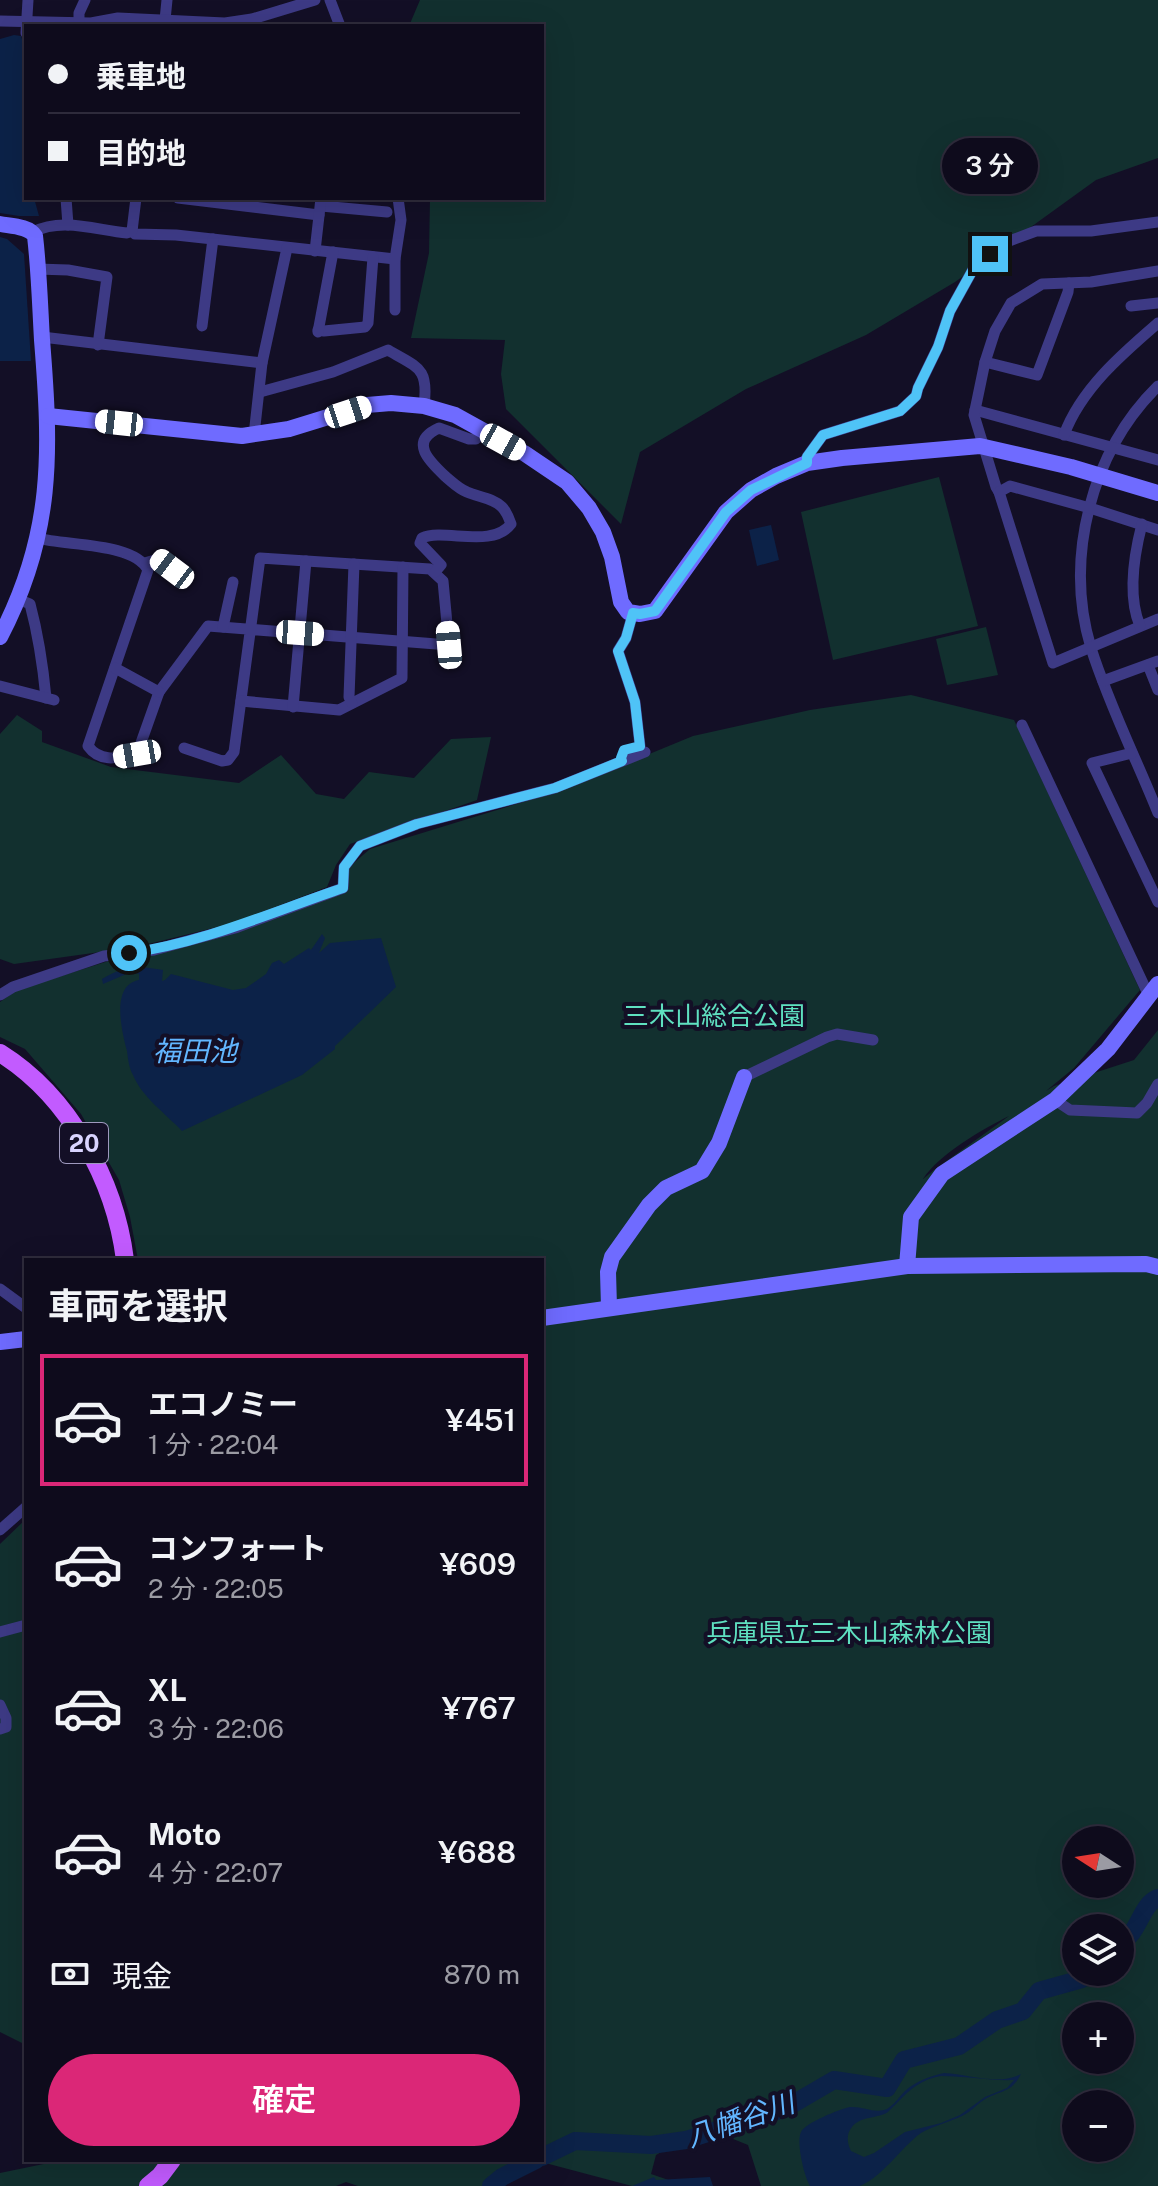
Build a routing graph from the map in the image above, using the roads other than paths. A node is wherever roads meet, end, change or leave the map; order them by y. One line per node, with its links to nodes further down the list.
1 (28, 0): 10 (street)
2 (85, 0): 8 (street)
3 (167, 0): 6 (street)
4 (315, 0): 9 (street)
5 (330, 0): 12 (street)
6 (165, 20): 8 (street); 9 (street)
7 (0, 21): 13 (street)
8 (79, 22): 11 (street)
9 (247, 23)
10 (26, 24)
11 (58, 24)
12 (339, 24)
13 (24, 27)
14 (66, 200): 23 (street)
15 (136, 200): 24 (street)
16 (210, 200): 18 (street)
17 (398, 200): 31 (street)
18 (259, 203): 19 (street)
19 (320, 206): 20 (street); 28 (street)
20 (387, 212)
21 (1158, 222): 55 (street)
22 (0, 224): 25 (street)
23 (68, 225): 24 (street); 25 (street)
24 (132, 231): 26 (street)
25 (33, 232): 32 (street)
26 (213, 239): 27 (street); 39 (street)
27 (287, 248): 28 (street); 43 (street)
28 (315, 251): 29 (street)
29 (333, 252): 30 (street); 30 (street)
30 (373, 257): 31 (street)
31 (395, 259): 37 (street)
32 (37, 269): 40 (street); 41 (street)
33 (1158, 271): 34 (street)
34 (1069, 283): 42 (street); 42 (street)
35 (1158, 303): 36 (street)
36 (1131, 306)
37 (395, 310)
38 (1158, 323): 51 (street)
39 (202, 326)
40 (42, 337): 41 (street); 48 (street)
41 (98, 345): 43 (street)
42 (985, 362): 47 (street)
43 (262, 363): 45 (street)
44 (1158, 386): 53 (street)
45 (260, 392): 46 (street); 50 (street)
46 (424, 406): 49 (street); 50 (street)
47 (975, 410): 51 (street); 52 (street)
48 (48, 416): 50 (street); 62 (street)
49 (483, 431): 67 (street); 71 (street)
50 (256, 434)
51 (1064, 435): 53 (street)
52 (983, 446): 55 (street); 56 (street); 57 (street)
53 (1113, 448): 54 (street); 56 (street)
54 (1158, 460)
55 (807, 463): 71 (street)
56 (1099, 476): 58 (street); 59 (street)
57 (999, 492): 59 (street); 80 (street)
58 (1158, 493)
59 (1090, 508): 60 (street); 80 (street)
60 (1142, 524): 61 (street); 73 (street)
61 (1158, 530)
62 (38, 538): 64 (street); 70 (street)
63 (306, 561): 65 (street); 75 (street); 76 (street)
64 (145, 563): 68 (street); 82 (street)
65 (354, 564): 66 (street); 78 (street)
66 (403, 567): 67 (street); 79 (street)
67 (435, 572): 79 (street)
68 (186, 580)
69 (233, 582): 74 (street)
70 (18, 599): 77 (street); 84 (street)
71 (633, 613): 96 (street)
72 (1158, 619): 73 (street)
73 (1140, 626): 80 (street)
74 (223, 627): 75 (street); 86 (street)
75 (250, 630): 76 (street); 87 (street)
76 (300, 633): 78 (street); 89 (street)
77 (0, 637)
78 (351, 637): 79 (street); 88 (street)
79 (403, 641): 88 (street)
80 (1092, 648): 83 (street)
81 (1153, 663): 83 (street); 85 (street)
82 (115, 668): 86 (street); 86 (street)
83 (1103, 681): 92 (street)
84 (0, 686)
85 (1158, 690)
86 (159, 692)
87 (241, 701): 89 (street); 91 (street)
88 (352, 703): 89 (street)
89 (293, 707)
90 (1022, 725): 95 (street)
91 (184, 748)
92 (1132, 753): 93 (street); 94 (street)
93 (1158, 812)
94 (1158, 902)
95 (1154, 990): 101 (street)
96 (0, 995)
97 (873, 1040): 99 (street)
98 (0, 1053): 102 (main road, 20)
99 (744, 1077): 107 (street)
100 (1158, 1084): 101 (street)
101 (1055, 1100): 103 (street)
102 (125, 1258)
103 (907, 1266): 104 (street); 107 (street)
104 (1158, 1267)
105 (0, 1289): 106 (street)
106 (24, 1307)
107 (609, 1307): 108 (street)
108 (544, 1318)
109 (24, 1339): 110 (street)
110 (0, 1342)
111 (24, 1509): 112 (street)
112 (0, 1530)
113 (24, 1626): 114 (street)
114 (0, 1632)
115 (0, 1705): 116 (street)
116 (0, 1729)
117 (170, 2162): 118 (main road)
118 (148, 2186)

